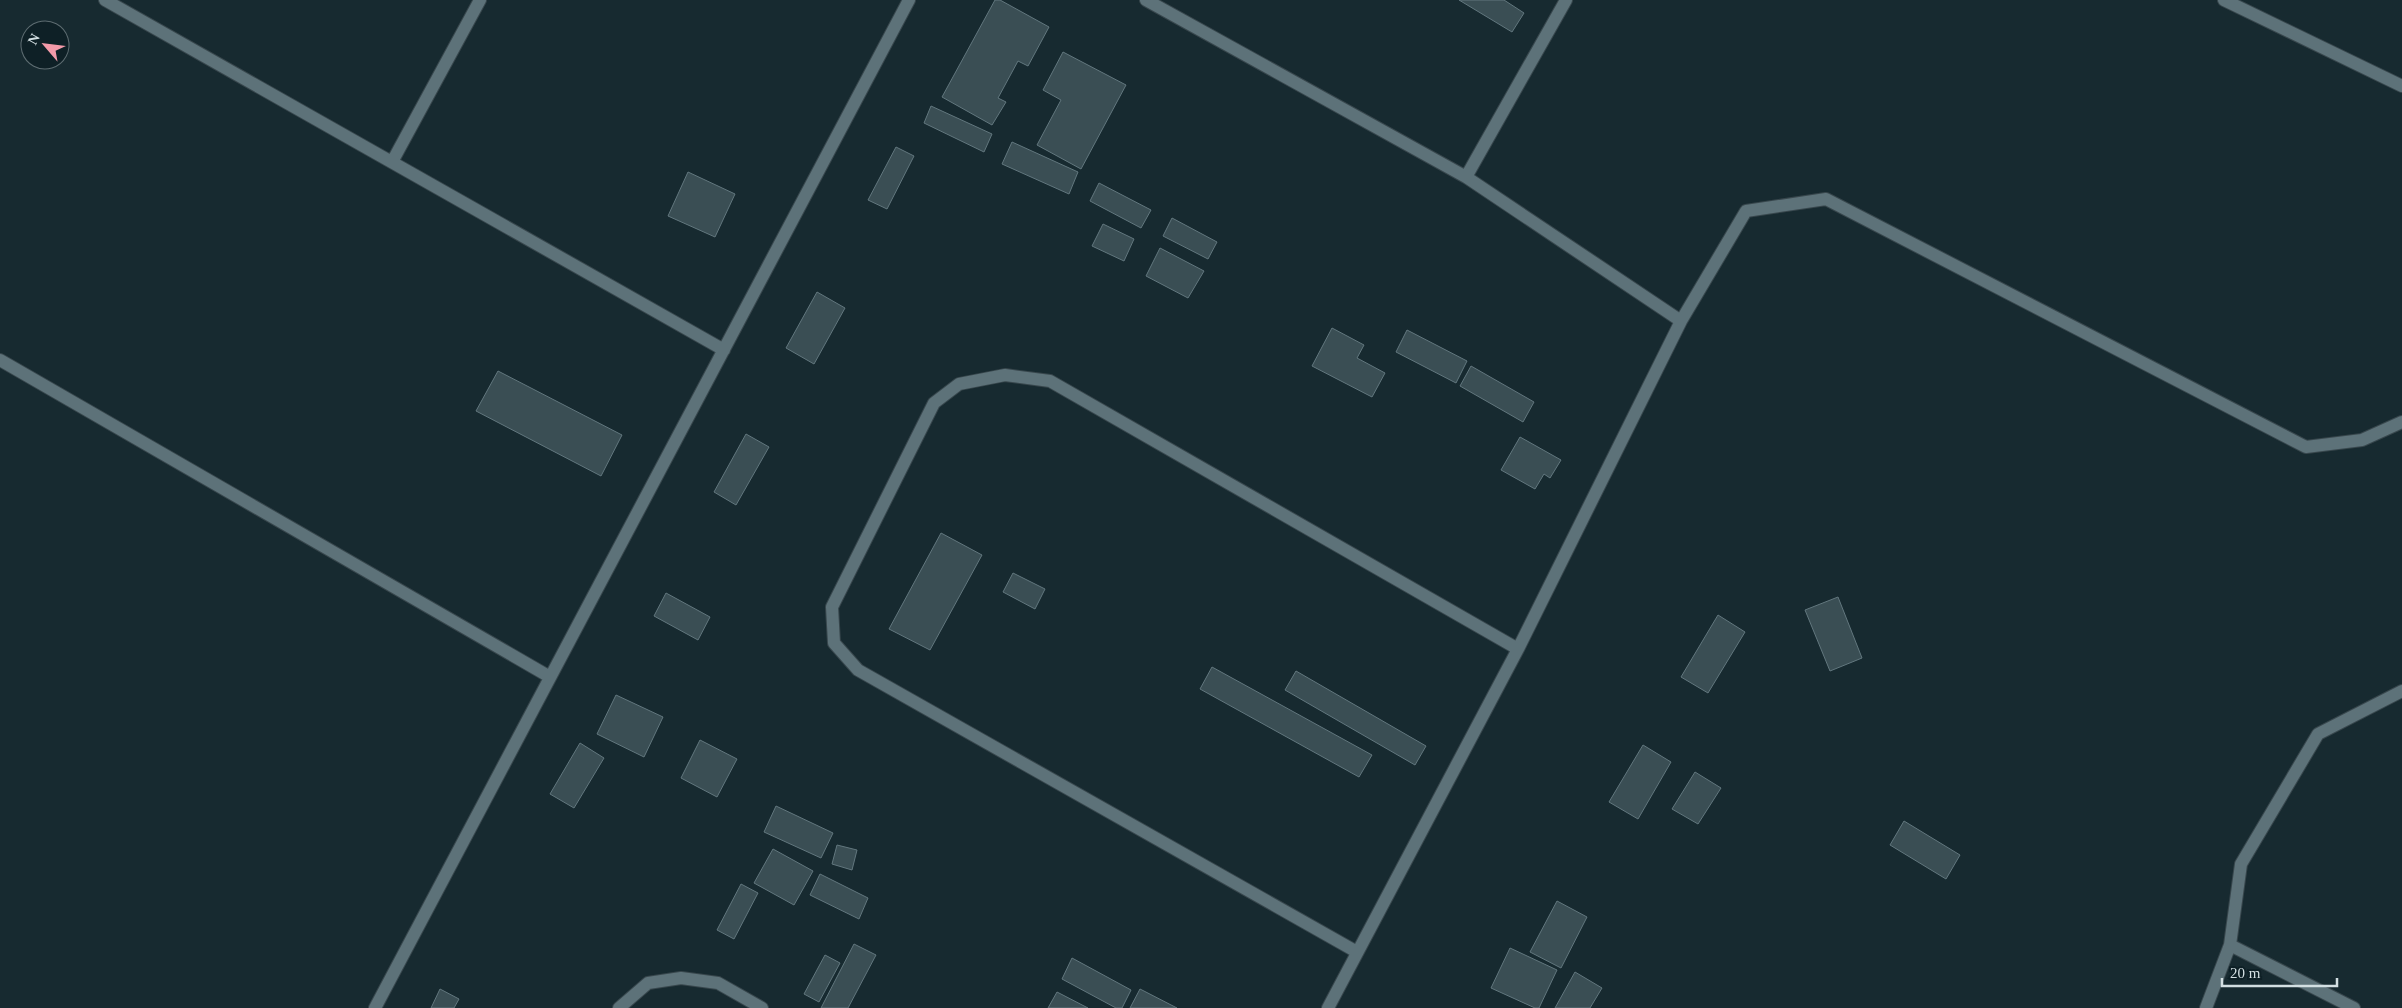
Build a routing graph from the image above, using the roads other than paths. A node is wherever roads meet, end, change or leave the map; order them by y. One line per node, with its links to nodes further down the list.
1 (105, 0): 8 (street)
2 (480, 0): 8 (street)
3 (909, 0): 11 (street)
4 (1146, 0): 9 (street)
5 (1566, 0): 9 (street)
6 (2224, 0): 7 (street)
7 (2402, 86)
8 (392, 162): 11 (street)
9 (1466, 177): 10 (street)
10 (1681, 321): 13 (street); 14 (street)
11 (724, 350): 15 (street)
12 (0, 360): 15 (street)
13 (2402, 422)
14 (1518, 649): 18 (street); 18 (street)
15 (550, 677): 19 (street)
16 (2402, 691): 17 (street)
17 (2230, 945): 23 (street); 24 (street)
18 (1357, 952): 22 (street)
19 (375, 1008)
20 (619, 1008): 21 (street)
21 (762, 1008)
22 (1328, 1008)
23 (2206, 1008)
24 (2354, 1008)

